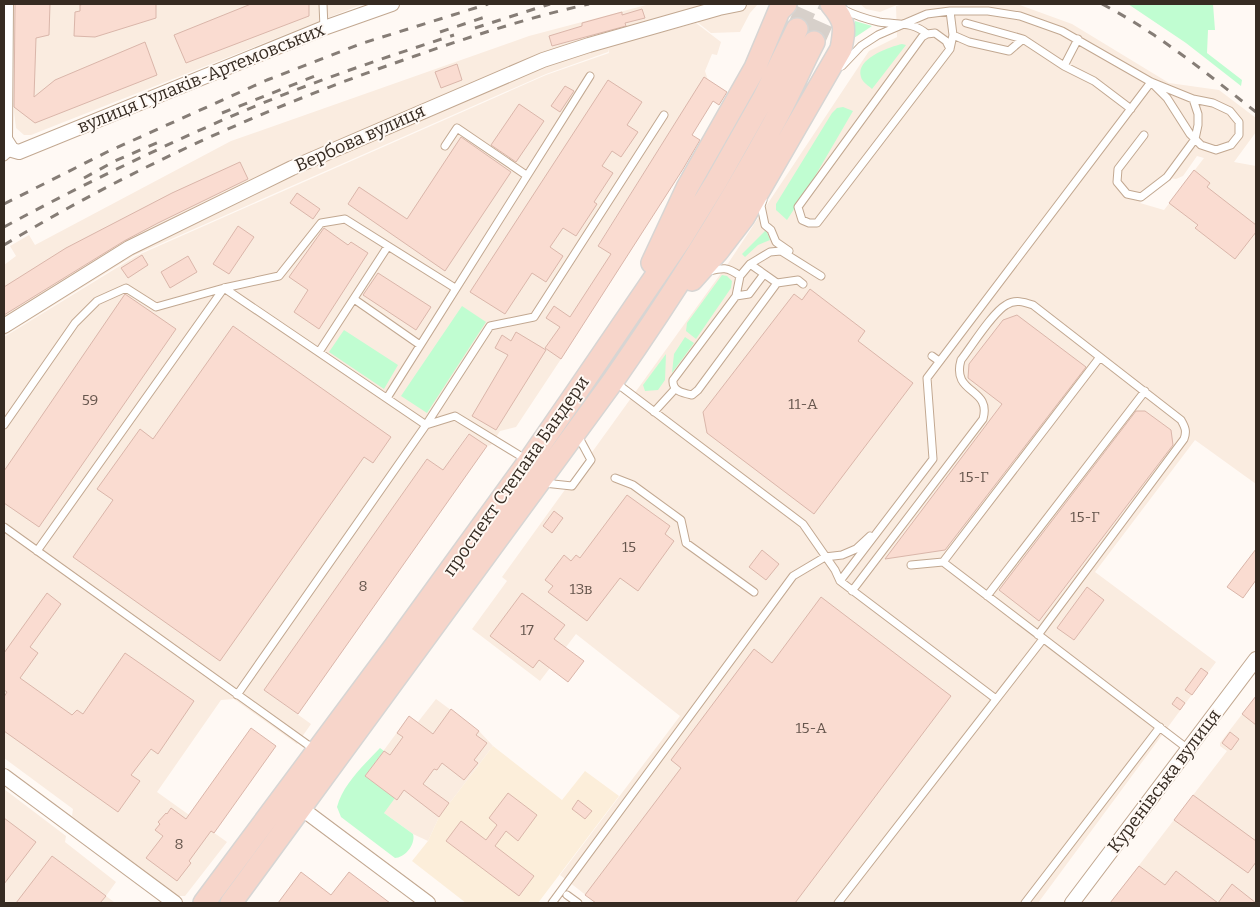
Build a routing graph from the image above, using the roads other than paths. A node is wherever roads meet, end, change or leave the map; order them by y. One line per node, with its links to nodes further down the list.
1 (6, 4): 21 (street)
2 (323, 4): 10 (lane)
3 (392, 4): 10 (street, вулиця Гулаків-Артемовських)
4 (739, 4): 45 (street, Вербова вулиця)
5 (832, 4): 8 (lane); 25 (main road)
6 (781, 6): 44 (main road)
7 (950, 11): 8 (lane); 13 (lane); 15 (lane)
8 (904, 23): 12 (lane); 25 (lane)
9 (966, 23): 14 (lane)
10 (324, 28): 29 (street, вулиця Гулаків-Артемовських)
11 (796, 29): 44 (main road, проспект Степана Бандери)
12 (927, 34): 17 (lane); 17 (lane)
13 (953, 35): 14 (lane); 17 (lane)
14 (1023, 39): 18 (lane)
15 (1078, 39): 18 (lane); 20 (lane)
16 (814, 42): 43 (main road, проспект Степана Бандери)
17 (950, 49)
18 (1064, 66): 23 (lane)
19 (590, 76): 31 (lane)
20 (1151, 82): 22 (lane); 23 (lane); 27 (lane)
21 (4, 99): 29 (street)
22 (1193, 99): 27 (lane); 27 (lane)
23 (1131, 109): 50 (lane)
24 (664, 114): 56 (lane)
25 (793, 132): 30 (main road)
26 (1144, 135): 27 (lane)
27 (1195, 139)
28 (445, 146): 31 (lane)
29 (8, 154)
30 (769, 174): 33 (lane); 35 (main road)
31 (526, 176): 40 (lane)
32 (388, 246): 39 (lane); 40 (lane); 42 (lane)
33 (750, 264): 34 (lane); 36 (lane)
34 (764, 274): 37 (lane); 41 (lane)
35 (696, 275): 36 (lane); 43 (main road)
36 (740, 276): 41 (lane)
37 (777, 283): 38 (lane); 52 (lane)
38 (803, 284)
39 (224, 288): 47 (lane); 57 (lane); 64 (lane)
40 (456, 288): 46 (lane)
41 (736, 296): 52 (lane)
42 (354, 299): 46 (lane); 47 (lane)
43 (657, 317): 51 (main road, проспект Степана Бандери)
44 (624, 322): 59 (main road, проспект Степана Бандери)
45 (4, 326)
46 (420, 345): 54 (lane)
47 (319, 352): 54 (lane)
48 (932, 356): 50 (lane)
49 (1100, 357): 53 (lane); 66 (lane); 69 (lane)
50 (939, 361): 62 (lane)
51 (613, 381): 55 (lane); 58 (main road, проспект Степана Бандери)
52 (675, 389): 55 (lane)
53 (1145, 391): 71 (lane); 72 (lane)
54 (387, 398): 56 (lane)
55 (654, 412): 65 (lane)
56 (426, 425): 59 (lane); 74 (lane)
57 (4, 426)
58 (576, 431): 61 (main road, проспект Степана Бандери); 61 (lane)
59 (529, 461): 78 (main road, проспект Степана Бандери)
60 (615, 478): 70 (lane)
61 (538, 482): 80 (main road, проспект Степана Бандери)
62 (883, 525): 65 (lane); 68 (lane)
63 (4, 527): 64 (lane)
64 (37, 551): 74 (lane)
65 (824, 557): 68 (lane); 86 (lane)
66 (943, 562): 67 (lane); 71 (lane)
67 (911, 565)
68 (840, 581): 69 (lane)
69 (852, 591): 75 (lane)
70 (754, 592)
71 (987, 596): 72 (lane)
72 (1040, 637): 75 (lane); 76 (lane)
73 (1256, 659): 77 (street, Куренівська вулиця)
74 (237, 694): 78 (lane)
75 (996, 699): 88 (lane)
76 (1160, 728): 77 (lane); 89 (lane)
77 (1188, 750): 90 (street, Куренівська вулиця)
78 (317, 752): 83 (main road, проспект Степана Бандери)
79 (4, 776): 82 (street)
80 (301, 808): 84 (main road, проспект Степана Бандери); 85 (street)
81 (567, 895): 87 (lane)
82 (175, 903)
83 (204, 903)
84 (231, 903)
85 (428, 903)
86 (552, 903)
87 (578, 903)
88 (838, 903)
89 (1025, 903)
90 (1072, 903)

